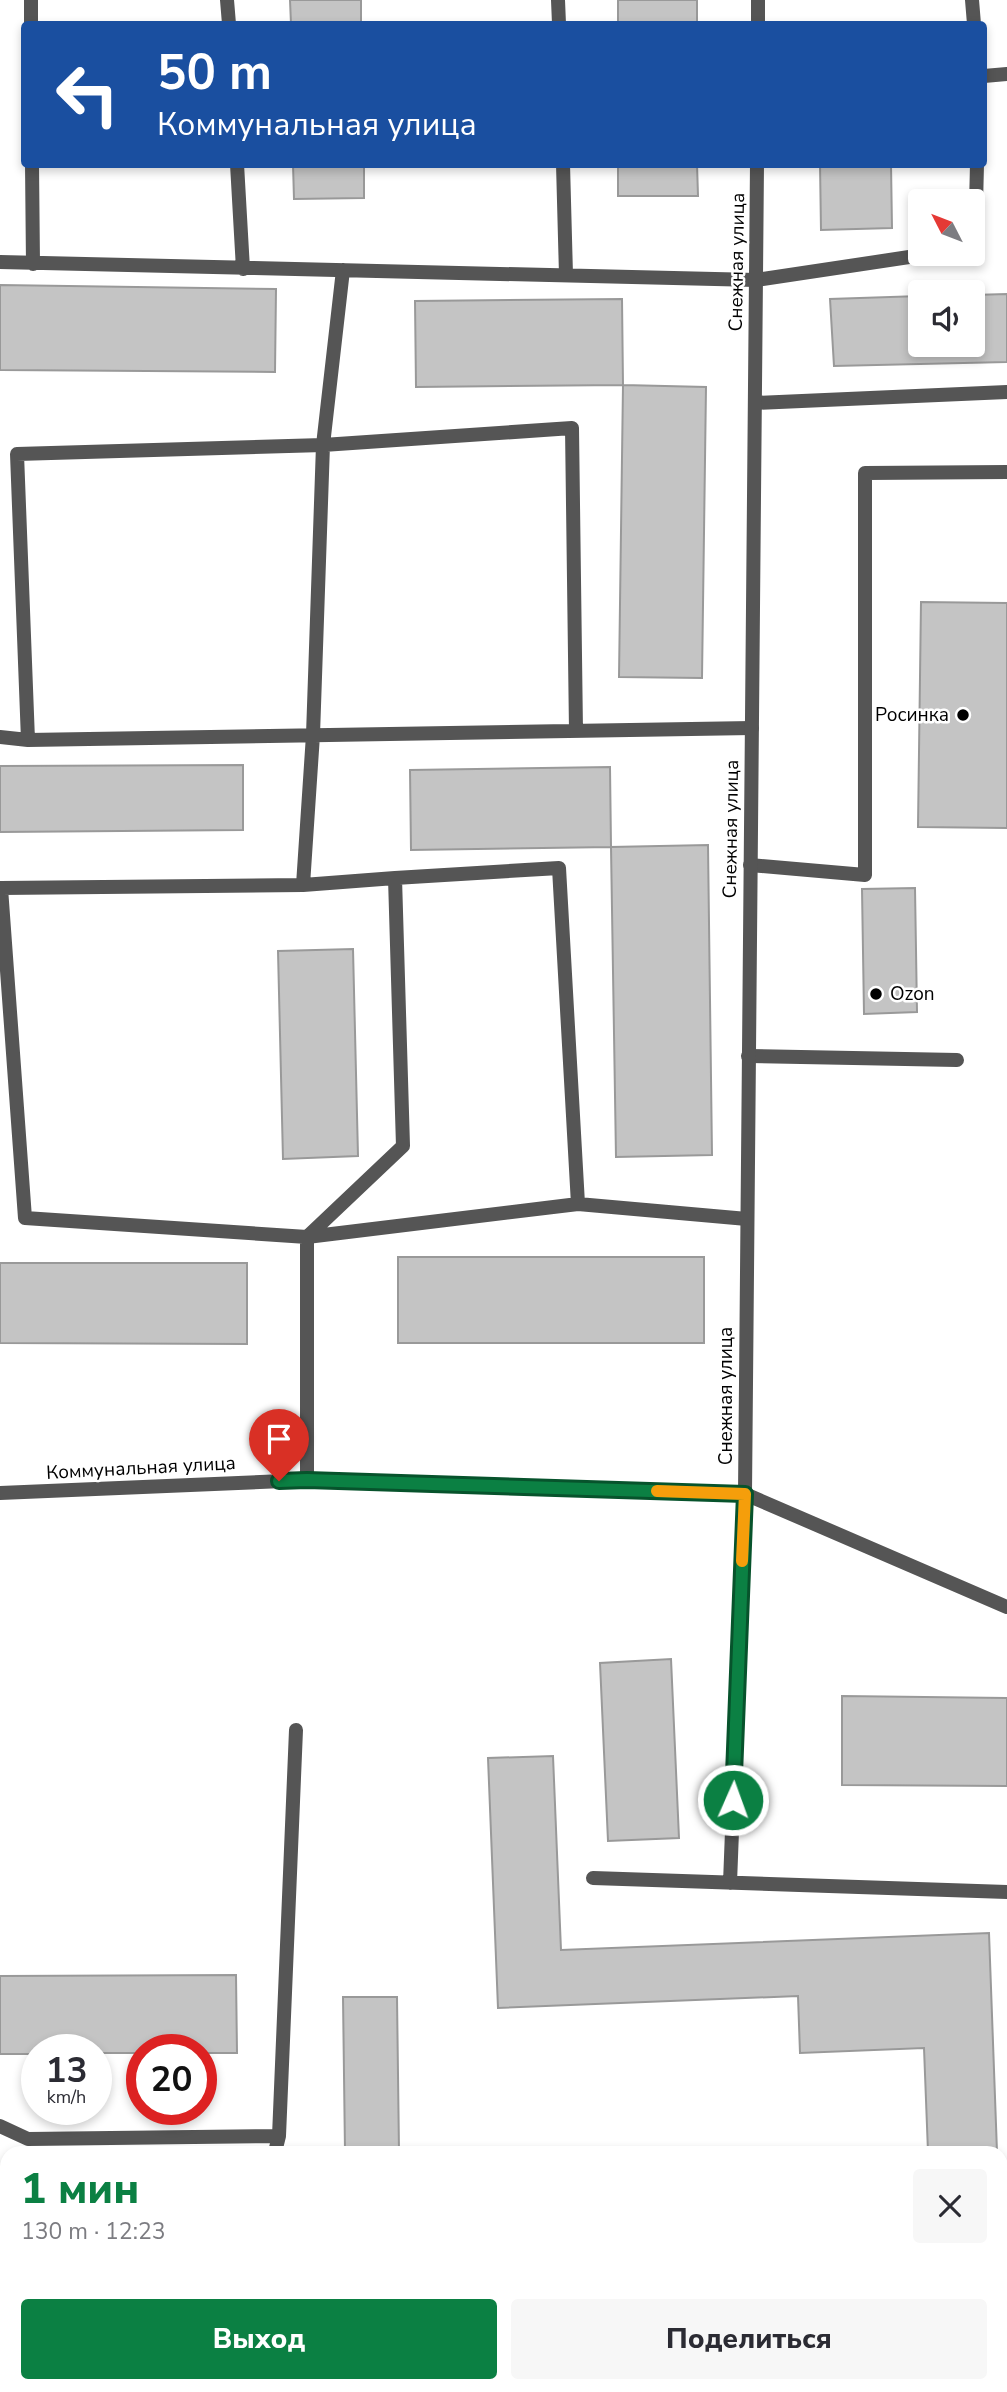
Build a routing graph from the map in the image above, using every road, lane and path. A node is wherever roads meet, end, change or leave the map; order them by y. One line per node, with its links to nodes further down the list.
1 (31, 0): 6 (street)
2 (228, 0): 7 (street)
3 (558, 0): 8 (street)
4 (759, 0): 9 (street)
5 (972, 0): 10 (street)
6 (31, 21)
7 (229, 21)
8 (559, 21)
9 (758, 21)
10 (974, 21)
11 (1007, 74): 12 (street)
12 (987, 76)
13 (32, 168): 21 (street)
14 (237, 168): 22 (street)
15 (563, 168): 24 (street)
16 (757, 168): 25 (street, Снежная улица)
17 (977, 168): 18 (street)
18 (976, 189)
19 (908, 257): 25 (street)
20 (0, 262): 21 (street)
21 (33, 264): 22 (street)
22 (243, 269): 23 (street)
23 (343, 270): 24 (street); 28 (street)
24 (566, 275): 25 (street)
25 (756, 279): 27 (street, Снежная улица)
26 (1007, 392): 27 (street)
27 (755, 403): 30 (street, Снежная улица)
28 (323, 445): 31 (street); 32 (street); 34 (street)
29 (1007, 472): 35 (street)
30 (752, 728): 31 (street); 35 (street, Снежная улица)
31 (576, 731): 32 (street)
32 (313, 736): 34 (street); 37 (street)
33 (0, 737): 34 (street)
34 (28, 740)
35 (750, 865): 38 (street, Снежная улица)
36 (395, 877): 37 (street); 40 (street); 42 (street)
37 (303, 886): 42 (street)
38 (748, 1056): 39 (street); 41 (street, Снежная улица)
39 (957, 1060)
40 (578, 1203): 41 (street); 42 (street)
41 (747, 1219): 45 (street, Снежная улица)
42 (307, 1237): 43 (street)
43 (307, 1480): 44 (street, Коммунальная улица); 45 (street, Коммунальная улица)
44 (0, 1493)
45 (745, 1494): 46 (street); 49 (street, Снежная улица)
46 (1007, 1607)
47 (296, 1730): 52 (street)
48 (593, 1878): 49 (street)
49 (730, 1883): 50 (street)
50 (1007, 1892)
51 (0, 2126): 52 (street)
52 (279, 2136): 53 (street)
53 (276, 2146)

